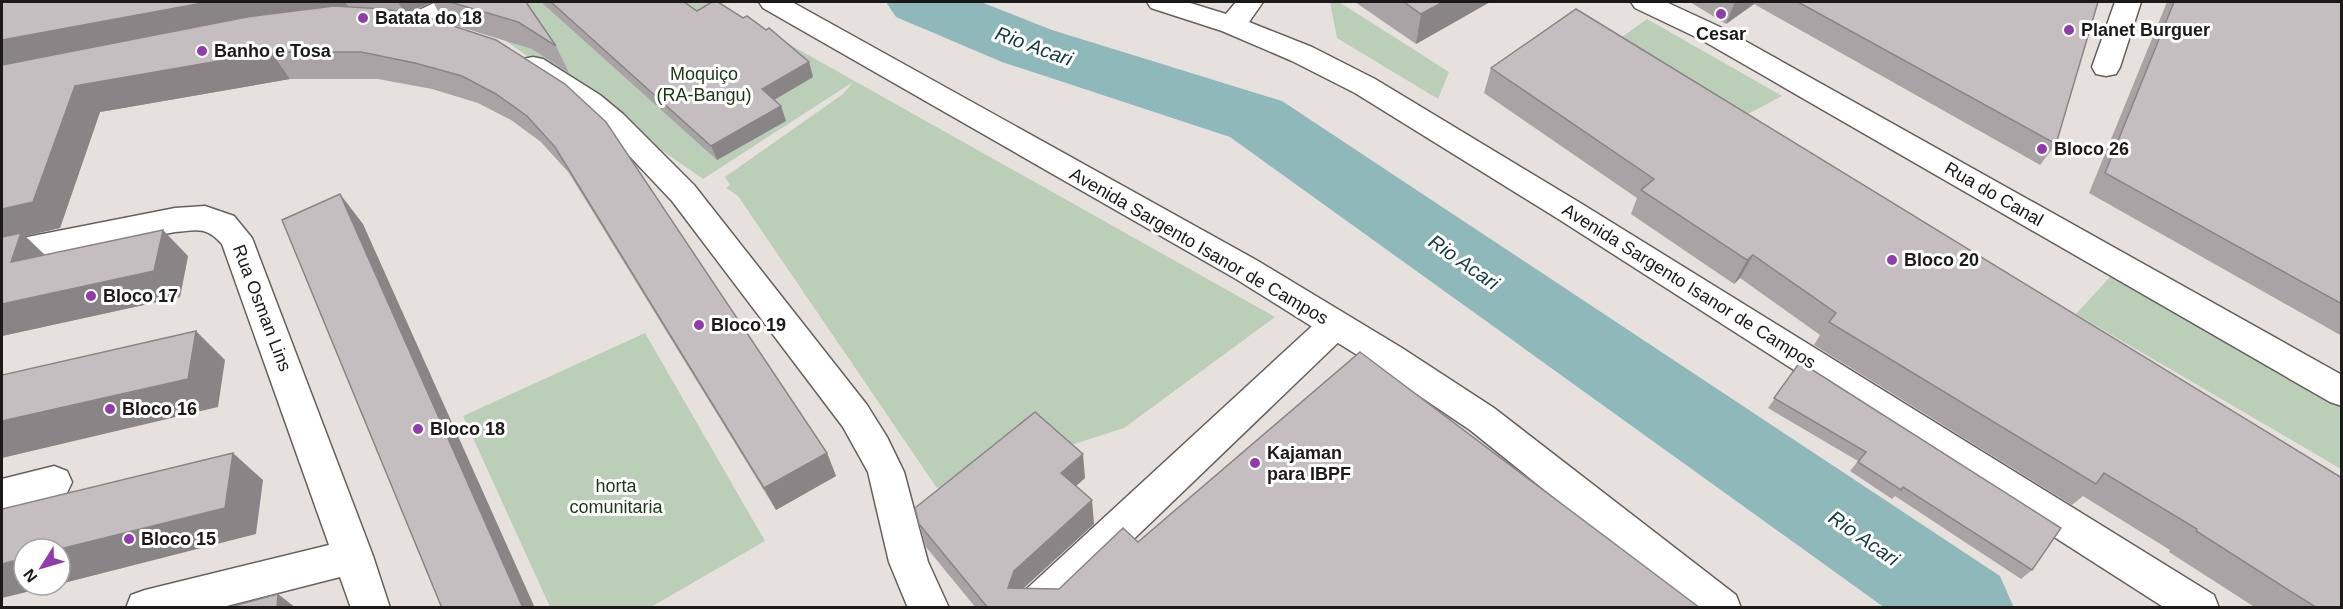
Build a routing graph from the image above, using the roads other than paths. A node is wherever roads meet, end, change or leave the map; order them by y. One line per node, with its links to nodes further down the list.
1 (457, 2): 7 (street)
2 (772, 2): 11 (street, Avenida Sargento Isanor de Campos)
3 (1160, 2): 6 (street, Avenida Sargento Isanor de Campos)
4 (1644, 2): 12 (street, Rua do Canal)
5 (2128, 2): 9 (street)
6 (1241, 13): 21 (street, Avenida Sargento Isanor de Campos)
7 (454, 36)
8 (510, 54): 18 (street)
9 (2106, 67)
10 (2, 254): 15 (street, Rua Osman Lins)
11 (1335, 325): 19 (street); 20 (street, Avenida Sargento Isanor de Campos)
12 (2342, 392)
13 (54, 482): 14 (street)
14 (2, 495)
15 (354, 556): 16 (street); 17 (street, Rua Osman Lins)
16 (145, 608)
17 (371, 608)
18 (930, 608)
19 (1034, 608)
20 (1722, 608)
21 (2200, 608)

